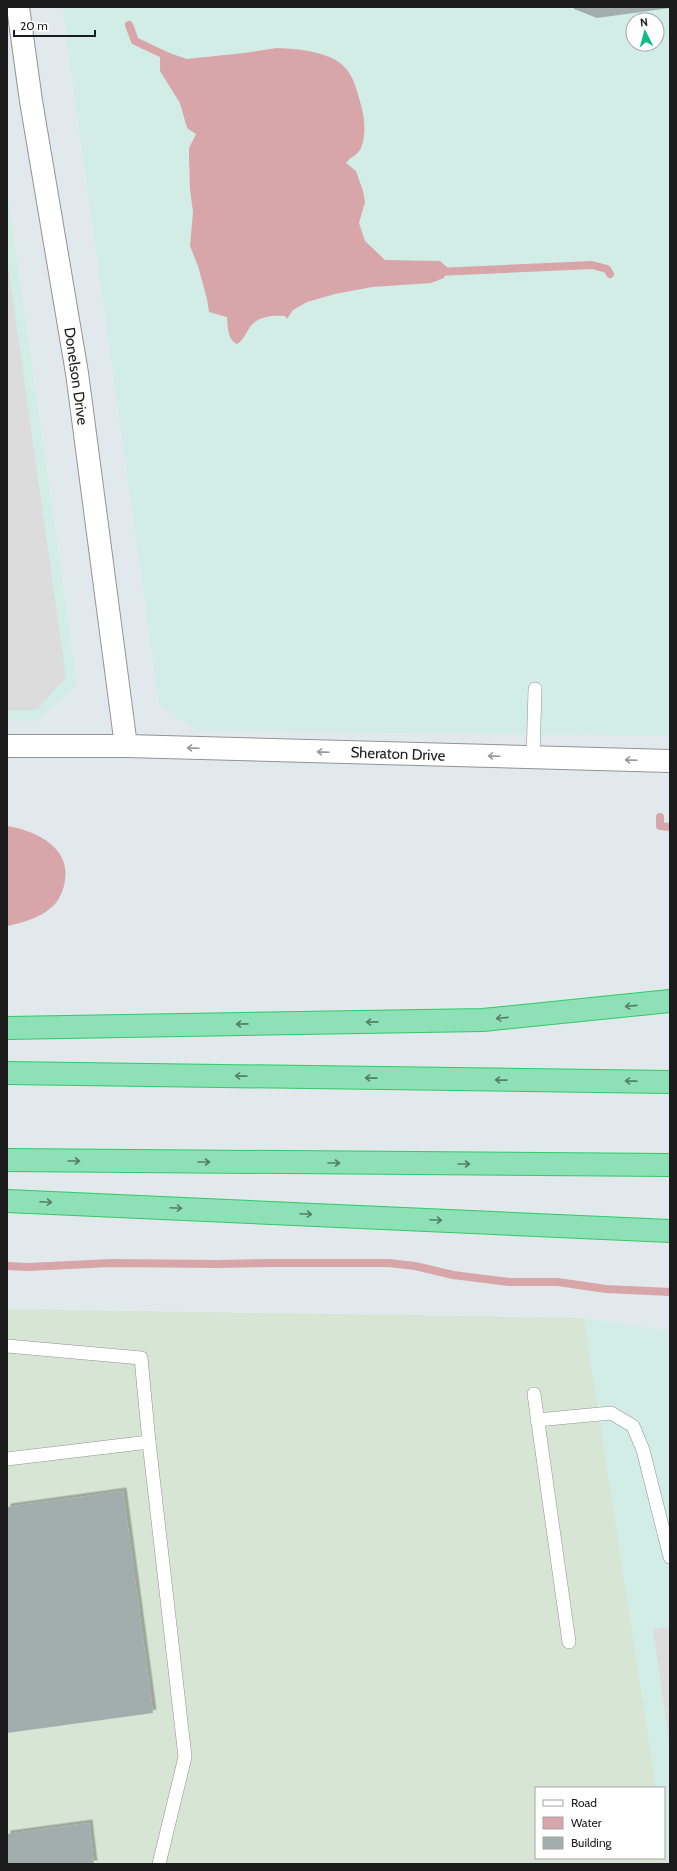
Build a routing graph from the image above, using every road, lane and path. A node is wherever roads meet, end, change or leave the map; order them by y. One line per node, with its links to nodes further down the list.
1 (18, 7): 4 (street, Donelson Drive)
2 (535, 689): 5 (lane)
3 (7, 746): 4 (street, Sheraton Drive)
4 (126, 746): 5 (street, Sheraton Drive, one-way to 4)
5 (534, 758): 6 (street, Sheraton Drive, one-way to 5)
6 (670, 761)
7 (670, 1001): 8 (highway, one-way to 8)
8 (7, 1028)
9 (7, 1073): 10 (highway, one-way to 9)
10 (670, 1082)
11 (7, 1160): 12 (highway, one-way to 12)
12 (670, 1166)
13 (7, 1200): 14 (highway, one-way to 14)
14 (670, 1231)
15 (7, 1346): 18 (lane)
16 (534, 1394): 17 (lane)
17 (537, 1420): 20 (lane); 21 (lane)
18 (148, 1442): 19 (lane); 22 (lane)
19 (7, 1459)
20 (670, 1557)
21 (569, 1642)
22 (159, 1864)

